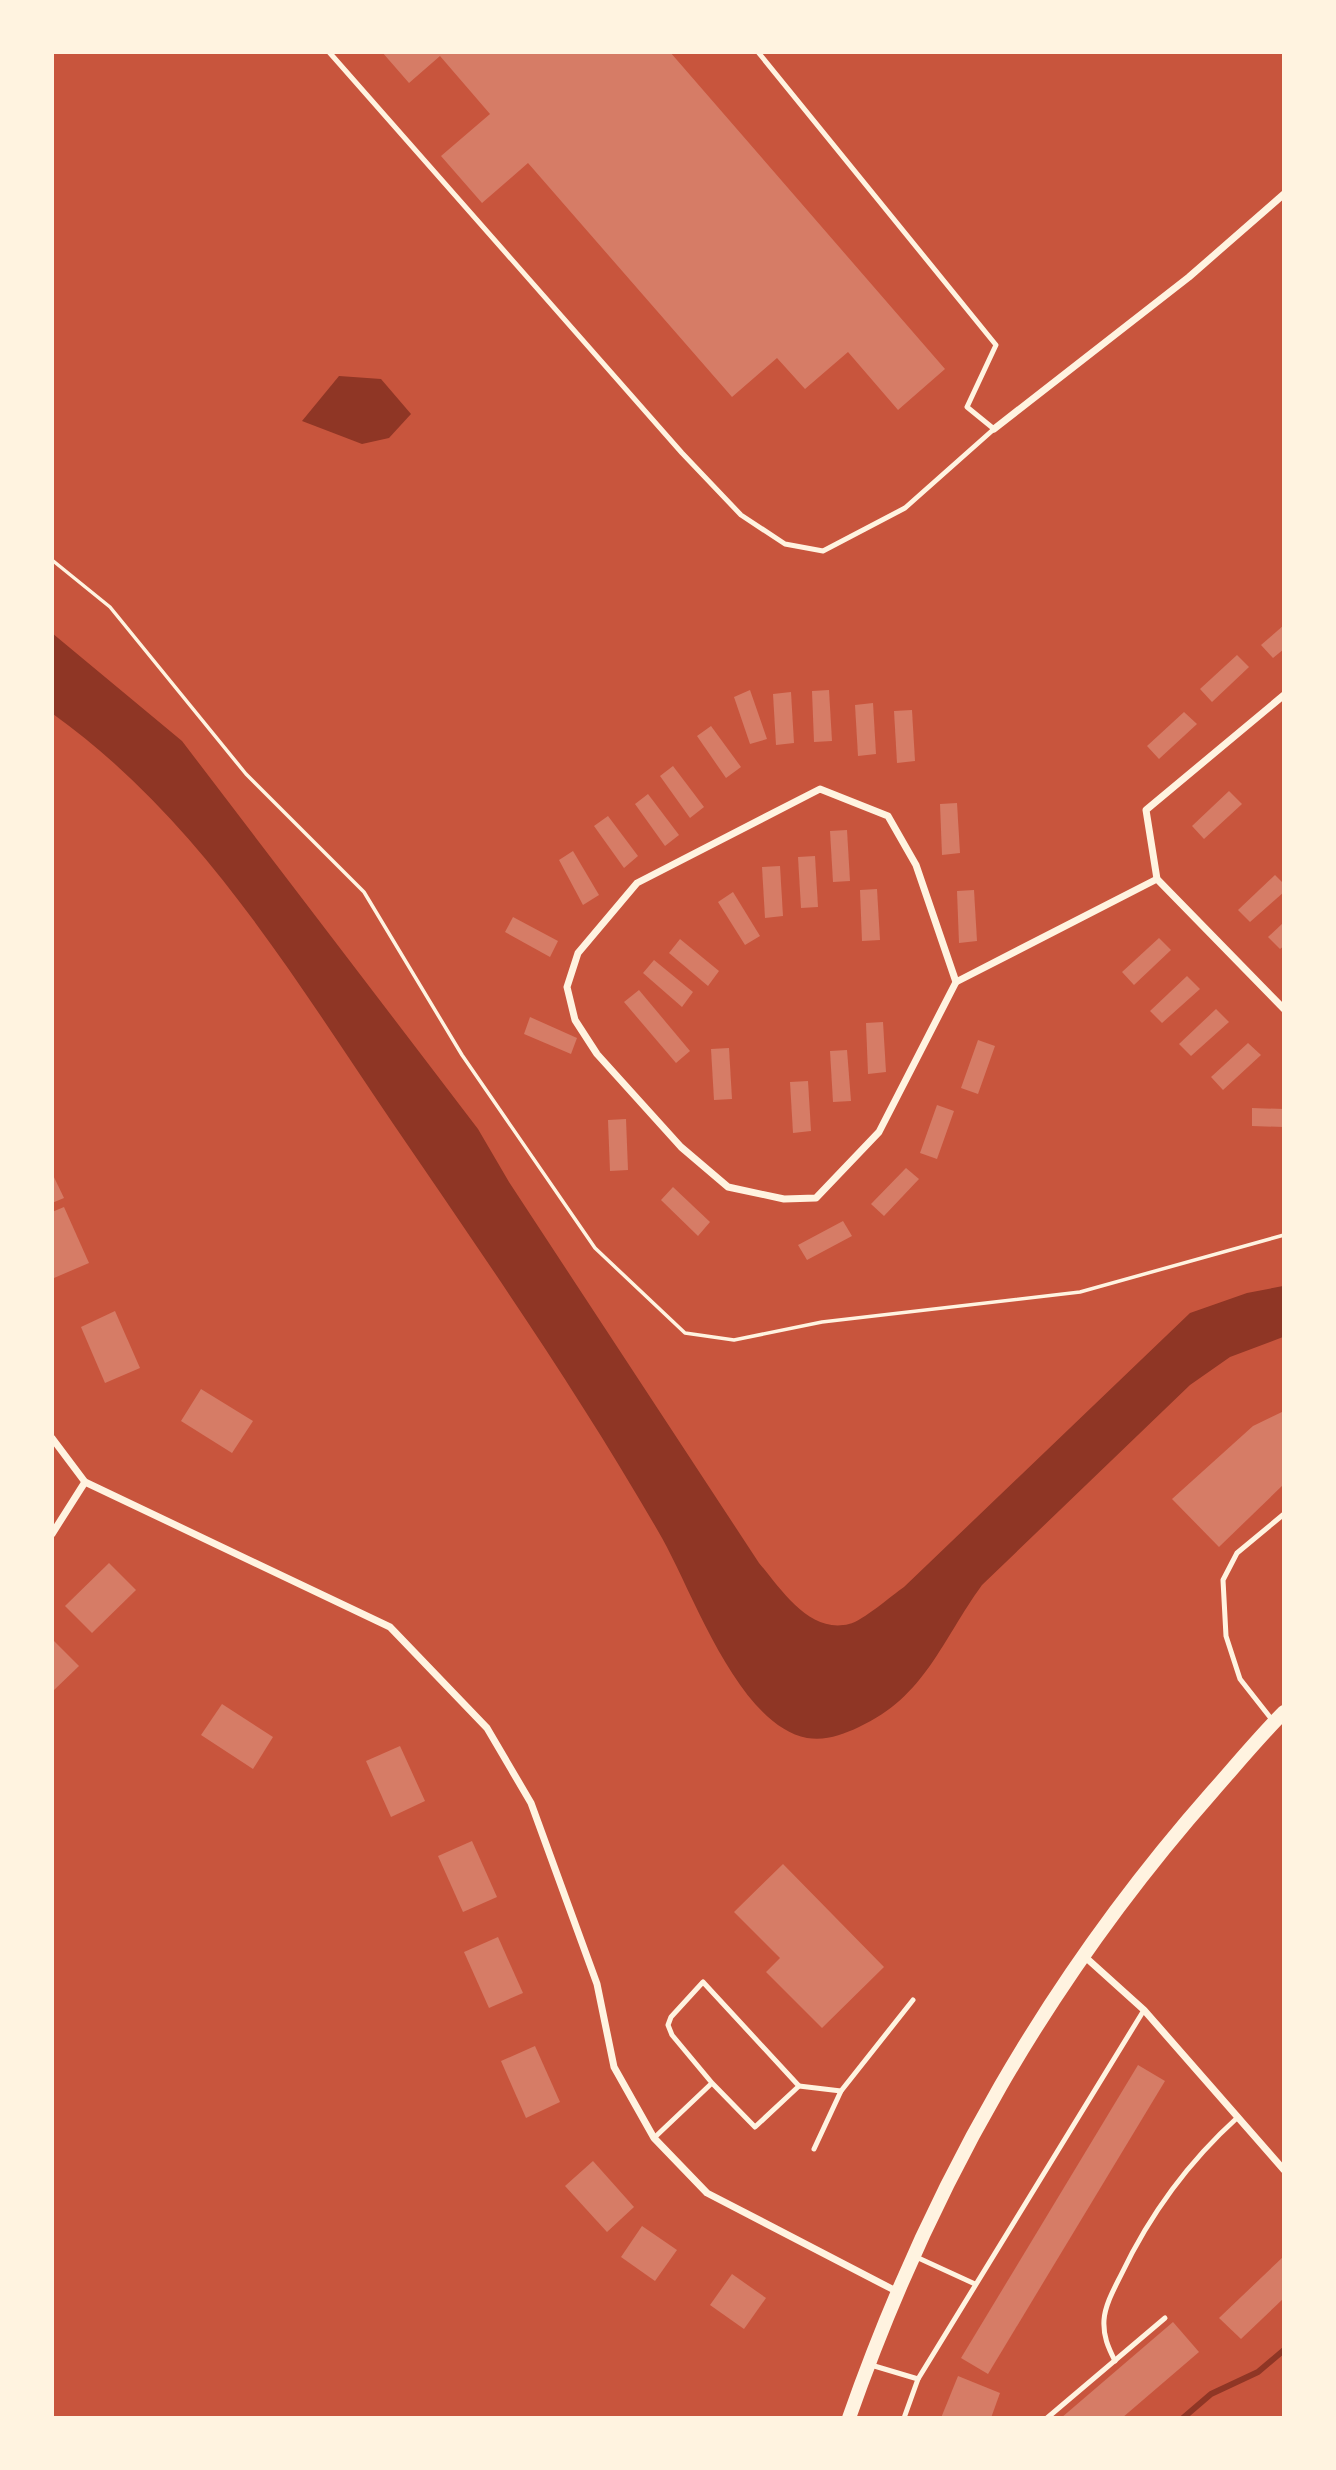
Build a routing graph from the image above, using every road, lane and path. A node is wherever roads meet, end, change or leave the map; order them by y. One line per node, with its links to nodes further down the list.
1 (329, 52): 4 (lane)
2 (758, 52): 4 (lane)
3 (1283, 194): 4 (street)
4 (994, 429)
5 (1283, 695): 6 (street)
6 (1157, 879): 7 (street); 8 (street)
7 (956, 982): 7 (street)
8 (1283, 1009)
9 (52, 1438): 10 (street)
10 (85, 1482): 12 (street); 21 (street)
11 (1283, 1514): 13 (lane)
12 (52, 1534)
13 (1279, 1717): 14 (main road)
14 (1083, 1954): 16 (street); 24 (main road)
15 (913, 2000): 19 (lane)
16 (1143, 2010): 20 (street); 25 (lane)
17 (712, 2083): 18 (lane); 18 (lane); 21 (lane)
18 (799, 2086): 19 (lane)
19 (841, 2091): 22 (lane)
20 (1238, 2117): 23 (street); 28 (lane)
21 (654, 2138): 26 (street)
22 (814, 2149)
23 (1283, 2170)
24 (912, 2255): 25 (lane); 26 (main road)
25 (975, 2284): 30 (lane)
26 (897, 2291): 29 (main road)
27 (1165, 2318): 28 (lane)
28 (1115, 2361): 33 (lane)
29 (868, 2364): 30 (lane); 31 (main road)
30 (918, 2379): 32 (lane)
31 (849, 2417)
32 (904, 2417)
33 (1047, 2417)

